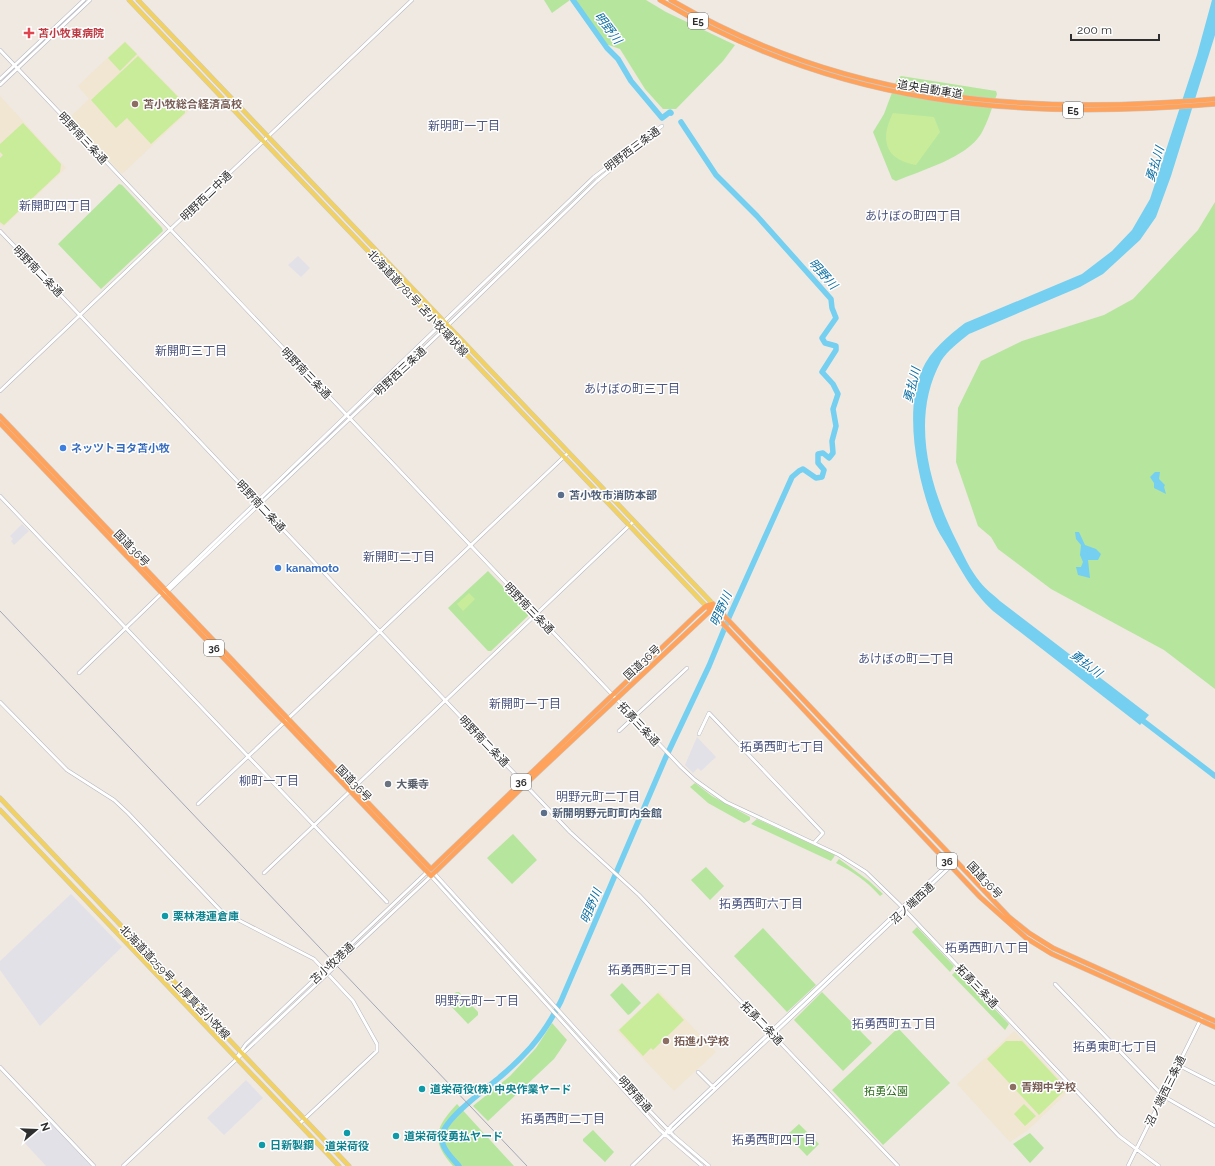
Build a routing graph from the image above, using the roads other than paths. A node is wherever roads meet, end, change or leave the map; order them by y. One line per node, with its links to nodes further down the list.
1 (84, 0): 10 (street)
2 (90, 0): 10 (street)
3 (129, 0): 16 (main road, 北海道道781号 苫小牧環状線)
4 (138, 0): 15 (main road, 北海道道781号 苫小牧環状線)
5 (412, 0): 15 (street, 明野西二中通)
6 (660, 0): 8 (highway, 道央自動車道 / E5)
7 (671, 0): 8 (highway, 道央自動車道 / E5)
8 (738, 38): 13 (highway, 道央自動車道 / E5)
9 (0, 50): 10 (street, 明野南三条通)
10 (16, 67): 11 (street); 12 (street); 17 (street, 明野南三条通)
11 (0, 79)
12 (0, 85)
13 (1212, 101): 14 (highway, 道央自動車道 / E5)
14 (1215, 104)
15 (268, 137): 16 (street, 明野西二中通); 20 (main road, 北海道道781号 苫小牧環状線)
16 (264, 141): 17 (street, 明野西二中通); 21 (main road, 北海道道781号 苫小牧環状線)
17 (170, 230): 19 (street, 明野西二中通); 24 (street, 明野南三条通)
18 (0, 231): 19 (street, 明野南二条通)
19 (80, 315): 22 (street, 明野西二中通); 29 (street, 明野南二条通)
20 (446, 324): 20 (street, 明野西三条通); 21 (street, 明野西三条通); 26 (main road, 北海道道781号 苫小牧環状線)
21 (441, 328): 24 (street, 明野西三条通); 27 (main road, 北海道道781号 苫小牧環状線)
22 (0, 391)
23 (0, 416): 34 (highway, 国道36号 / 36)
24 (348, 417): 29 (street, 明野西三条通); 30 (street, 明野西三条通); 33 (street, 明野南三条通)
25 (0, 424): 34 (highway, 国道36号 / 36)
26 (568, 454): 27 (street); 31 (main road, 北海道道781号 苫小牧環状線)
27 (564, 458): 32 (main road, 北海道道781号 苫小牧環状線); 33 (street)
28 (0, 496): 39 (street)
29 (257, 501): 30 (street, 明野南二条通); 34 (street, 明野西三条通)
30 (260, 504): 34 (street, 明野西三条通); 40 (street, 明野南二条通)
31 (633, 522): 32 (street); 35 (main road, 北海道道781号 苫小牧環状線)
32 (629, 526): 36 (main road, 北海道道781号 苫小牧環状線); 38 (street)
33 (470, 545): 38 (street, 明野南三条通); 40 (street)
34 (165, 591): 39 (street); 47 (highway, 国道36号 / 36)
35 (713, 604): 36 (highway, 国道36号 / 36); 37 (highway, 36); 58 (highway, 国道36号 / 36)
36 (706, 606): 37 (highway, 国道36号 / 36); 43 (highway, 国道36号 / 36)
37 (710, 610): 43 (highway, 国道36号 / 36); 59 (highway, 国道36号 / 36)
38 (535, 614): 43 (street, 明野南三条通); 44 (street)
39 (126, 628): 42 (street); 50 (street)
40 (380, 631): 44 (street, 明野南二条通); 47 (street)
41 (686, 668): 46 (street)
42 (79, 673)
43 (614, 698): 46 (street, 拓勇三条通); 51 (highway, 国道36号 / 36)
44 (445, 700): 51 (street, 明野南二条通); 52 (street)
45 (0, 702): 78 (street)
46 (633, 717): 48 (street); 57 (street, 拓勇三条通)
47 (286, 720): 50 (street); 52 (highway, 国道36号 / 36)
48 (619, 731)
49 (699, 734): 57 (street)
50 (248, 756): 54 (street); 56 (street)
51 (524, 783): 60 (highway, 国道36号 / 36); 68 (street, 拓勇二条通)
52 (351, 789): 56 (street); 60 (highway, 国道36号 / 36)
53 (0, 798): 69 (main road, 北海道道259号 上厚真苫小牧線)
54 (198, 804)
55 (0, 810): 70 (main road, 北海道道259号 上厚真苫小牧線)
56 (314, 825): 61 (street); 62 (street)
57 (814, 842): 63 (street, 拓勇三条通)
58 (954, 860): 59 (street, 沼ノ端西通); 65 (highway, 国道36号 / 36)
59 (950, 864): 63 (street, 沼ノ端西通); 65 (highway, 国道36号 / 36)
60 (431, 872): 69 (street, 苫小牧港通, bridge); 69 (street, 苫小牧港通, bridge); 81 (street, 明野南通); 83 (street, 明野南通)
61 (264, 873)
62 (387, 902)
63 (903, 908): 68 (street, 沼ノ端西通); 84 (street, 拓勇三条通)
64 (1055, 984): 77 (street)
65 (1201, 1018): 66 (highway, 国道36号 / 36); 67 (highway, 国道36号 / 36); 71 (street, 沼ノ端西三条通)
66 (1215, 1021)
67 (1215, 1027)
68 (772, 1033): 75 (street, 沼ノ端西通); 76 (street, 沼ノ端西通); 92 (street, 拓勇二条通)
69 (241, 1052): 70 (street, 苫小牧港通); 78 (main road, 北海道道259号 上厚真苫小牧線)
70 (236, 1059): 79 (main road, 北海道道259号 上厚真苫小牧線); 86 (street, 苫小牧港通)
71 (1178, 1065): 74 (street); 77 (street, 沼ノ端西三条通)
72 (0, 1066): 85 (street)
73 (698, 1072): 75 (street)
74 (1215, 1084)
75 (712, 1087): 76 (street); 81 (street, 沼ノ端西通)
76 (715, 1090): 82 (street, 沼ノ端西通)
77 (1163, 1096): 80 (street); 84 (street, 沼ノ端西三条通)
78 (304, 1119): 79 (street); 88 (main road, 北海道道259号 上厚真苫小牧線)
79 (299, 1124): 87 (main road, 北海道道259号 上厚真苫小牧線)
80 (1215, 1126)
81 (667, 1129): 82 (street, 明野南通); 83 (street, 沼ノ端西通)
82 (671, 1133): 83 (street); 91 (street, 明野南通)
83 (665, 1134): 89 (street); 90 (street, 明野南通)
84 (1136, 1150): 93 (street, 沼ノ端西三条通); 94 (street, 拓勇三条通)
85 (94, 1166)
86 (123, 1166)
87 (339, 1166)
88 (349, 1166)
89 (632, 1166)
90 (702, 1166)
91 (709, 1166)
92 (898, 1166)
93 (1128, 1166)
94 (1159, 1166)

